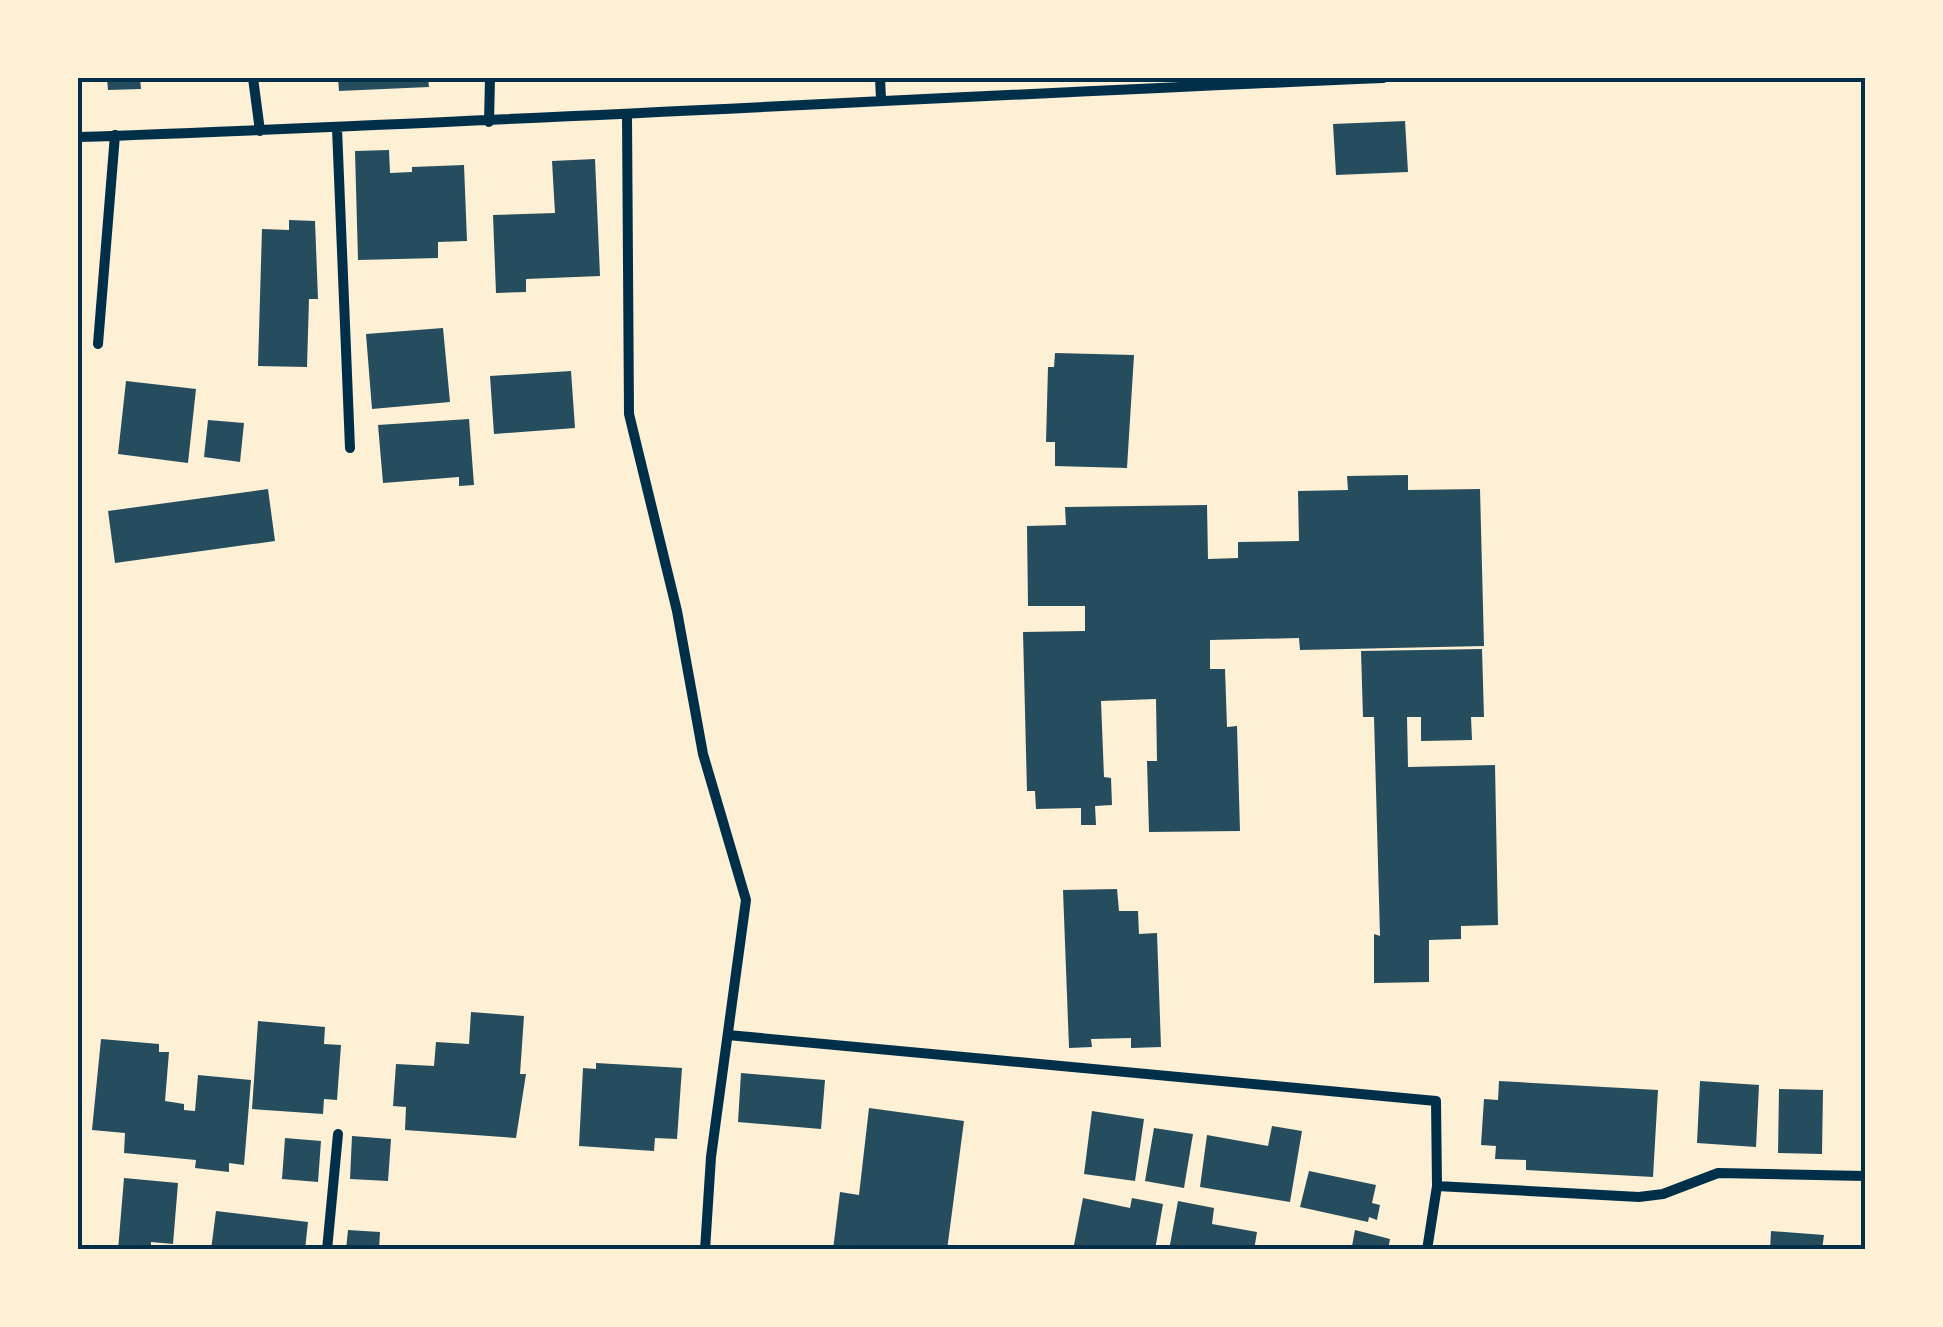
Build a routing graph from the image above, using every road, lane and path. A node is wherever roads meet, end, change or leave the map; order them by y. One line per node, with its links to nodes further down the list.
1 (253, 78): 9 (street)
2 (490, 78): 7 (street)
3 (880, 78): 5 (street)
4 (1384, 78): 5 (street)
5 (881, 100): 6 (street)
6 (628, 116): 7 (street); 14 (street)
7 (489, 122): 8 (street)
8 (336, 128): 9 (street); 13 (street)
9 (260, 131): 11 (street)
10 (78, 136): 11 (street)
11 (115, 136): 12 (street)
12 (98, 344)
13 (350, 448)
14 (728, 1035): 17 (street); 19 (street)
15 (338, 1134): 18 (street)
16 (1866, 1176): 17 (street)
17 (1436, 1186): 20 (street)
18 (327, 1250)
19 (704, 1250)
20 (1426, 1250)

